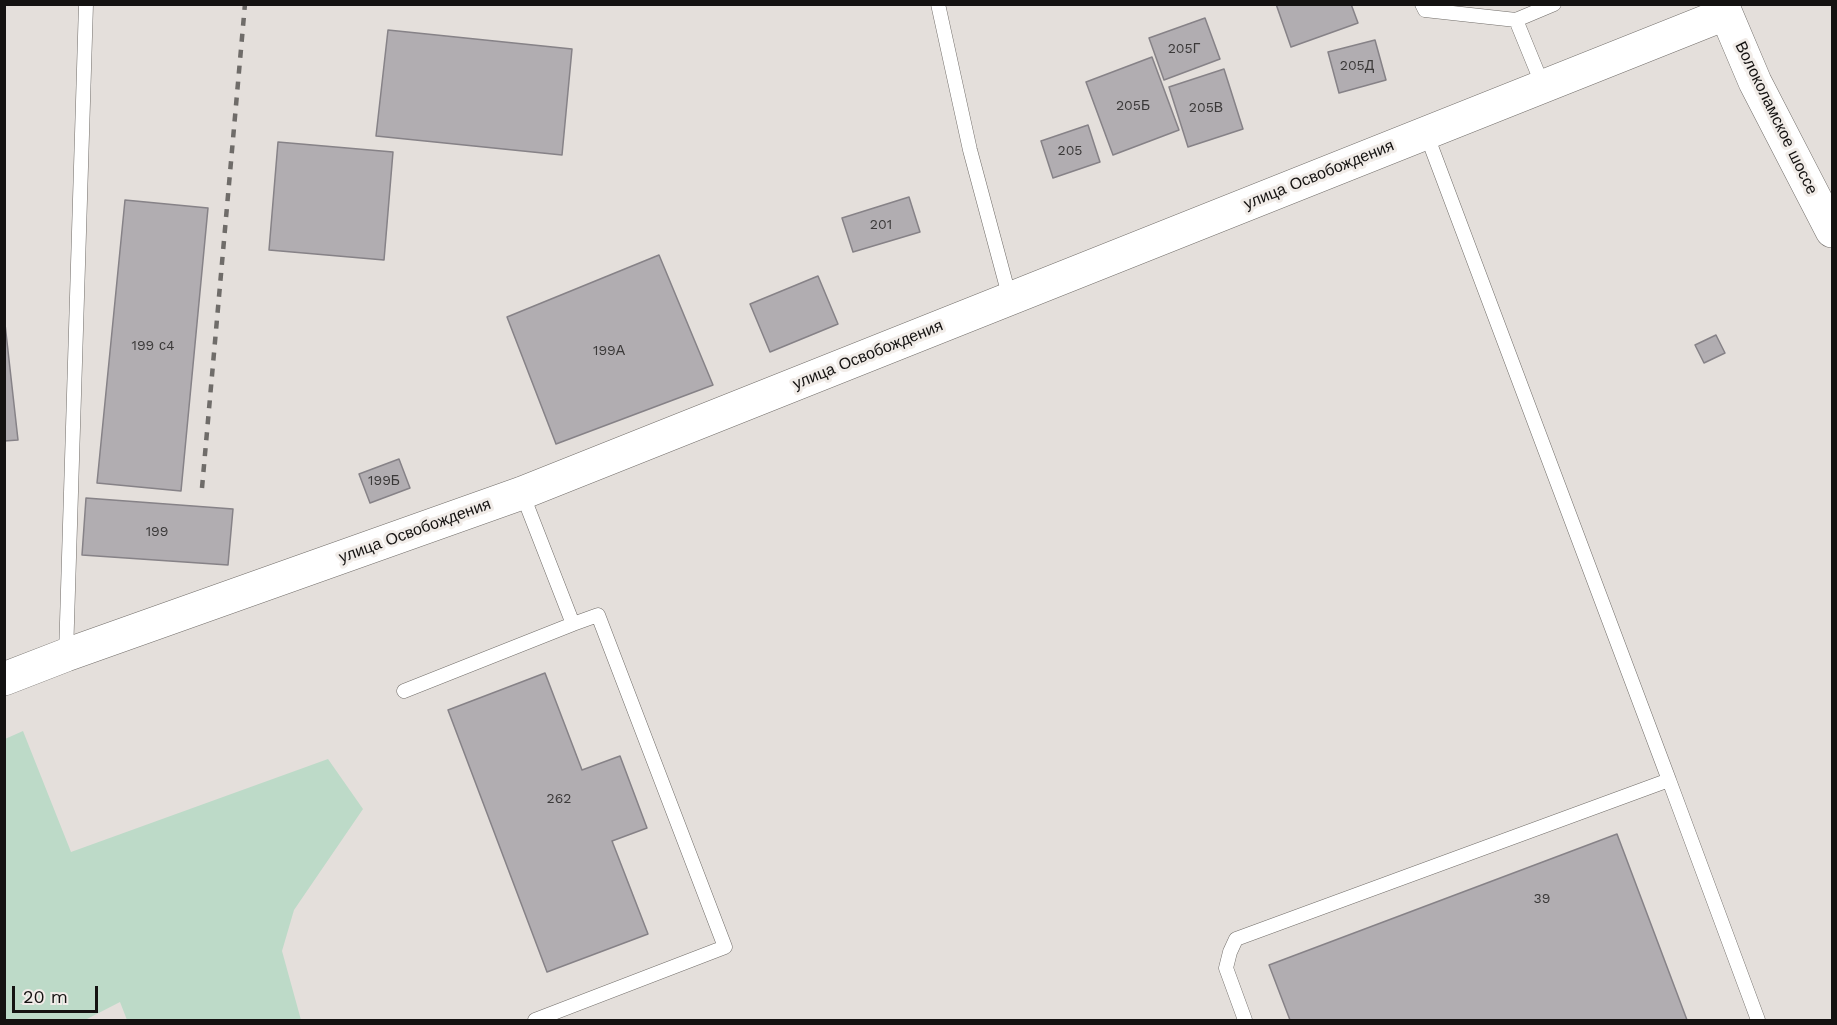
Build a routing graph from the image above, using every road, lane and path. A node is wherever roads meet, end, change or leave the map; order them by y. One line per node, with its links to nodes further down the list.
1 (87, 4): 13 (lane)
2 (938, 4): 10 (lane)
3 (1422, 4): 6 (lane)
4 (1554, 4): 6 (lane)
5 (1723, 9): 7 (street, улица Освобождения); 9 (street, Волоколамское шоссе)
6 (1516, 20): 7 (lane)
7 (1543, 86): 8 (street, улица Освобождения)
8 (1426, 133): 10 (street, улица Освобождения); 16 (lane)
9 (1833, 231)
10 (1010, 299): 11 (street, улица Освобождения)
11 (522, 493): 12 (lane); 13 (street, улица Освобождения)
12 (573, 624): 15 (lane); 17 (lane)
13 (66, 655): 14 (street, улица Освобождения)
14 (4, 679)
15 (404, 691)
16 (1669, 780): 18 (lane); 19 (lane)
17 (535, 1020)
18 (1245, 1020)
19 (1758, 1020)

